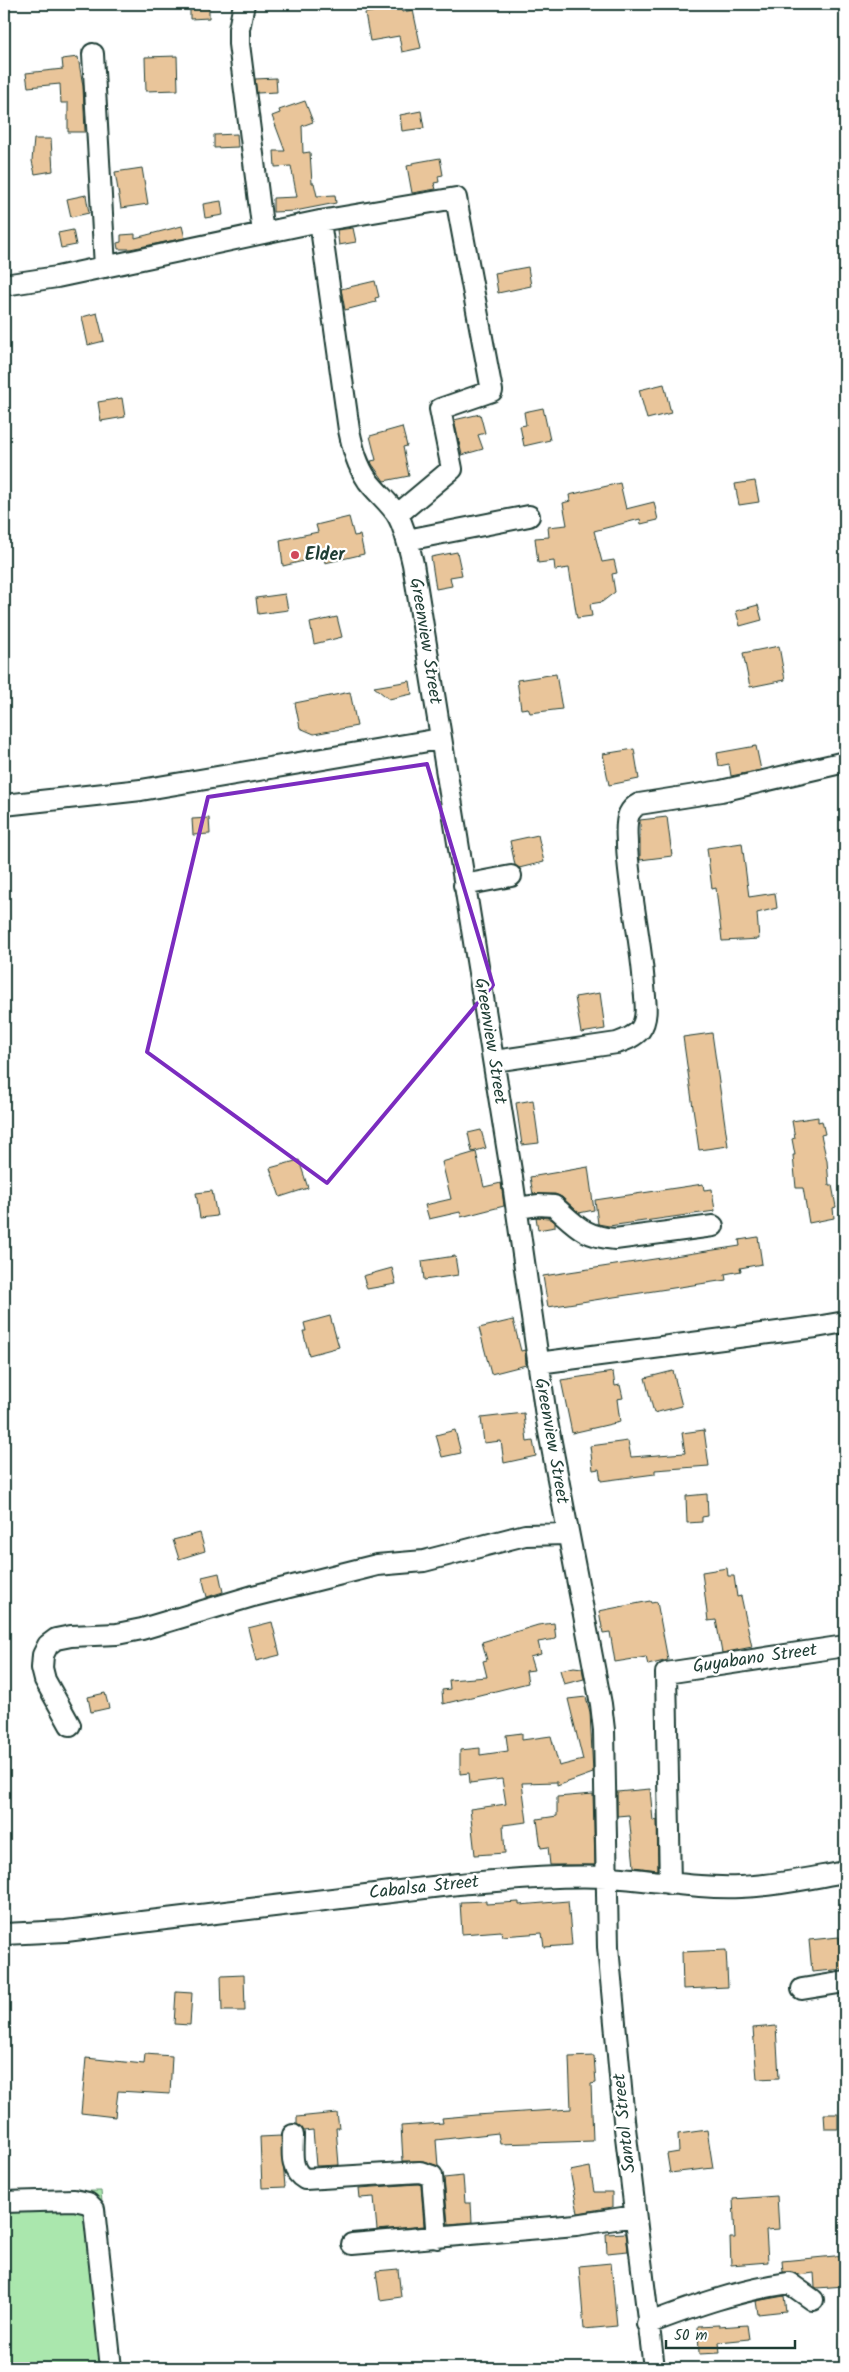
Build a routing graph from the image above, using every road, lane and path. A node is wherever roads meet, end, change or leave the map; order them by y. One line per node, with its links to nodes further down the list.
1 (244, 4): 4 (street)
2 (93, 54): 5 (street)
3 (320, 221): 4 (street); 7 (street, Greenview Street); 7 (street)
4 (263, 233): 5 (street)
5 (105, 267): 6 (street)
6 (4, 285)
7 (397, 514): 9 (street, Greenview Street)
8 (530, 516): 9 (street)
9 (407, 540): 10 (street, Greenview Street)
10 (440, 739): 12 (street); 14 (street, Greenview Street)
11 (845, 762): 15 (street)
12 (4, 805)
13 (511, 876): 14 (street)
14 (464, 885): 15 (street, Greenview Street)
15 (494, 1061): 16 (street, Greenview Street)
16 (517, 1208): 17 (street); 19 (street, Greenview Street)
17 (713, 1226)
18 (845, 1322): 19 (street)
19 (538, 1363): 20 (street, Greenview Street)
20 (567, 1534): 22 (street); 24 (street, Greenview Street)
21 (845, 1646): 25 (street, Guyabano Street)
22 (70, 1725)
23 (845, 1872): 25 (street, Cabalsa Street)
24 (606, 1877): 25 (street, Cabalsa Street); 26 (street, Cabalsa Street); 31 (street, Santol Street)
25 (670, 1884)
26 (4, 1934)
27 (845, 1982): 28 (street)
28 (802, 1989)
29 (293, 2135): 32 (street)
30 (4, 2202): 36 (street)
31 (635, 2216): 32 (street); 35 (street, Santol Street)
32 (437, 2238): 33 (street)
33 (352, 2244)
34 (814, 2300): 35 (street)
35 (647, 2324): 37 (street, Santol Street)
36 (111, 2368)
37 (654, 2368)

